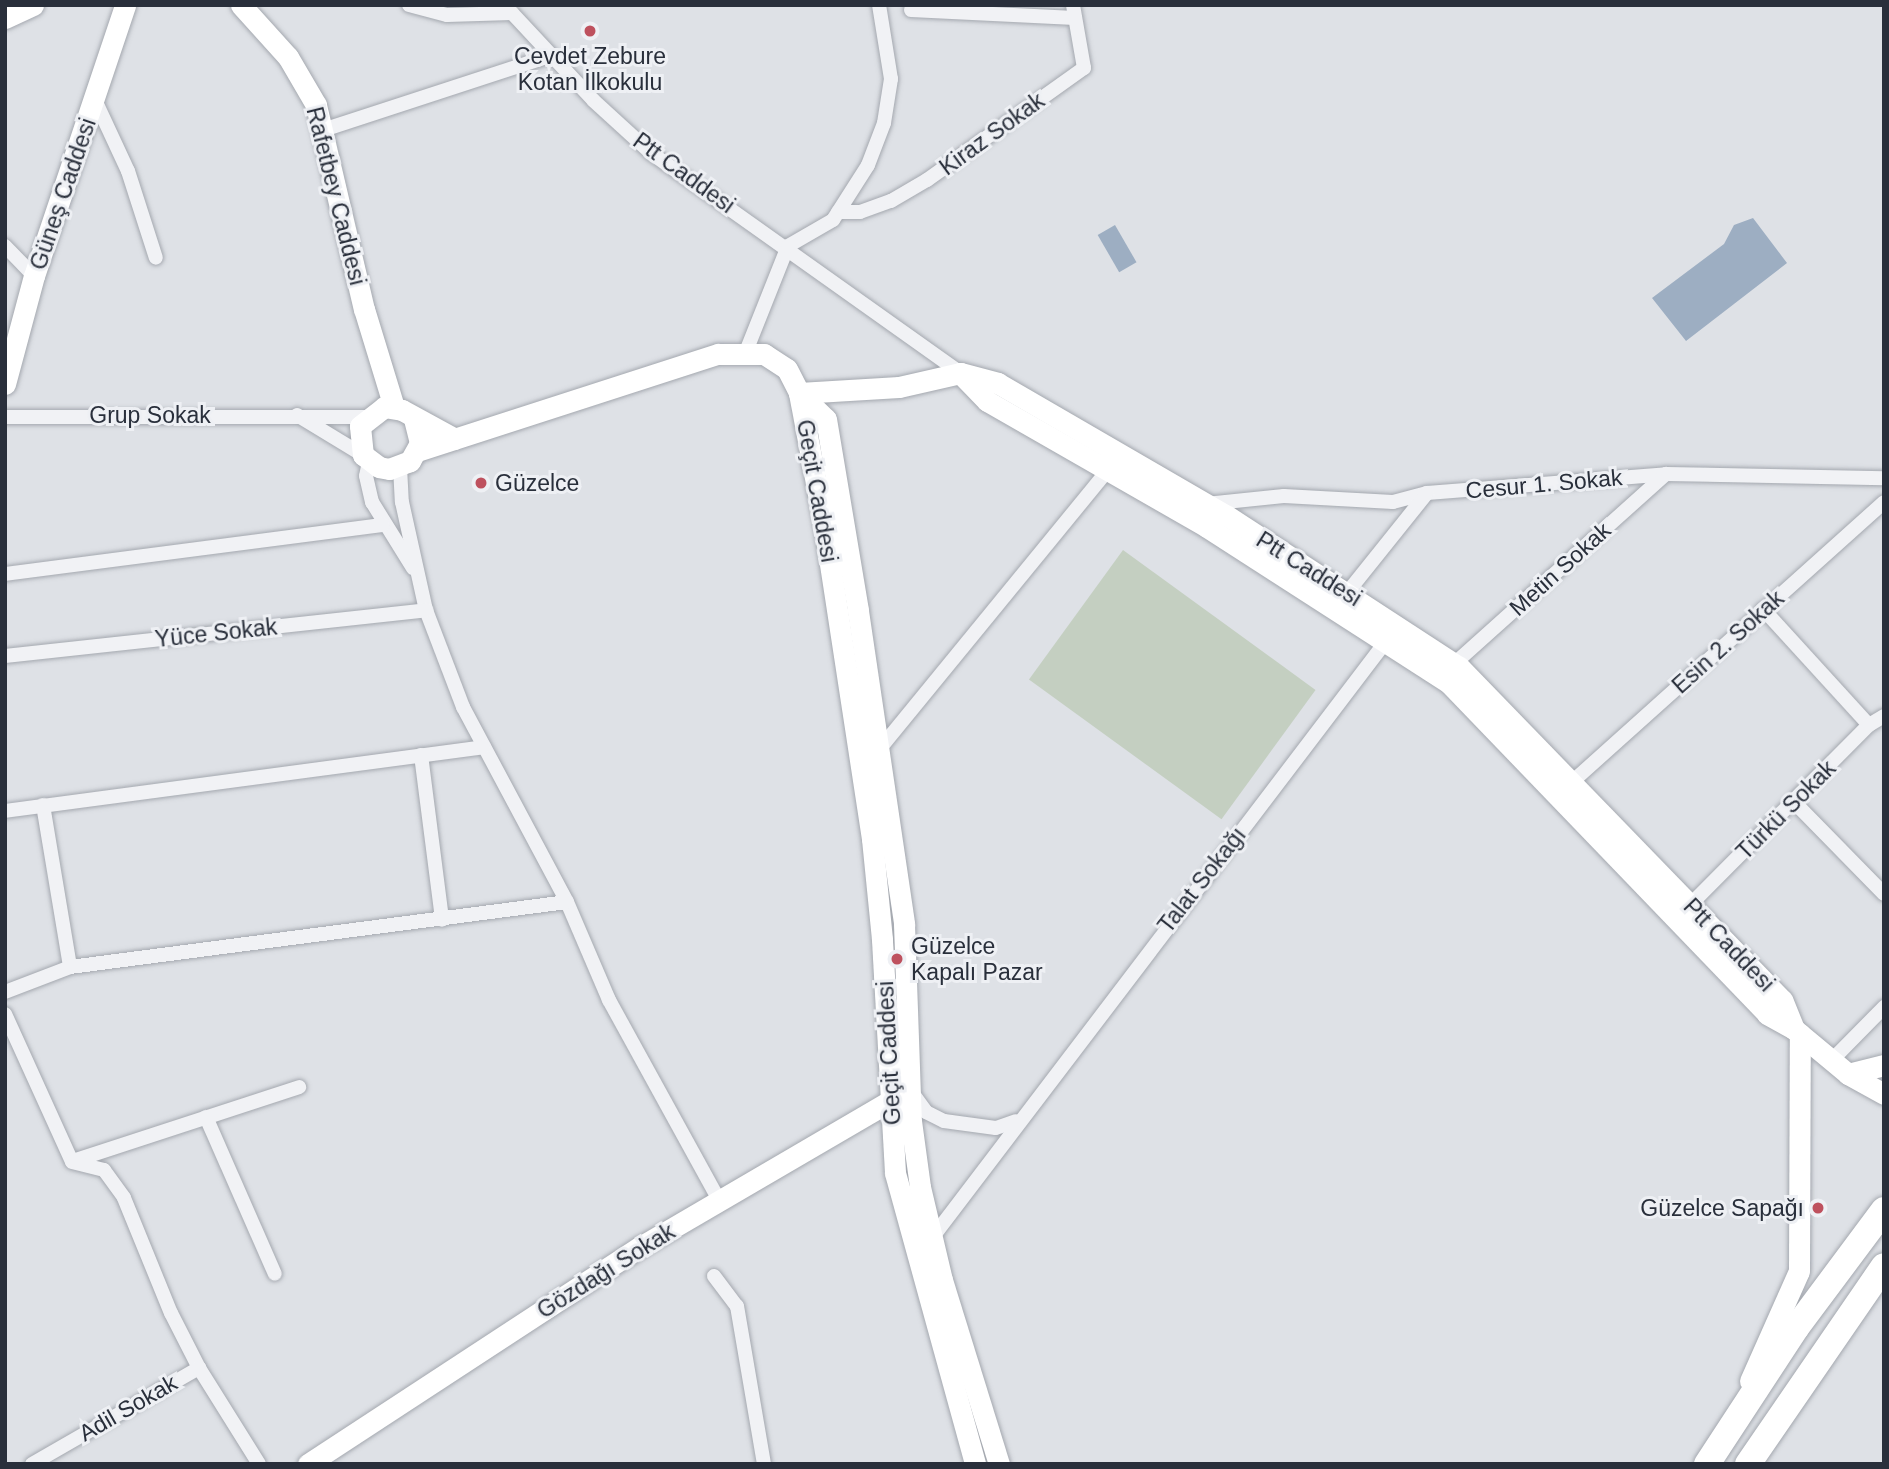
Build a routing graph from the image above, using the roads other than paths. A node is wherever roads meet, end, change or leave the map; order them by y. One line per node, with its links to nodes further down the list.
1 (33, 5): 9 (main road)
2 (125, 5): 11 (main road, Güneş Caddesi)
3 (240, 5): 12 (main road, Rafetbey Caddesi)
4 (409, 5): 6 (street, Ptt Caddesi)
5 (879, 5): 13 (street)
6 (509, 9): 10 (street, Ptt Caddesi)
7 (911, 10): 8 (street)
8 (1074, 12): 13 (street, Kiraz Sokak)
9 (5, 18)
10 (549, 56): 12 (street); 15 (street, Ptt Caddesi)
11 (95, 100): 16 (street); 17 (main road, Güneş Caddesi)
12 (323, 130): 22 (main road, Rafetbey Caddesi)
13 (838, 212): 15 (street)
14 (5, 246): 17 (street)
15 (788, 246): 18 (street); 19 (street, Ptt Caddesi)
16 (156, 258)
17 (34, 276): 20 (main road, Güneş Caddesi)
18 (745, 354): 21 (main road); 27 (main road)
19 (960, 373): 21 (main road); 31 (main road, Ptt Caddesi); 36 (main road, Ptt Caddesi)
20 (5, 384)
21 (799, 393): 49 (main road, Geçit Caddesi); 67 (main road, Geçit Caddesi)
22 (394, 407): 24 (main road); 26 (main road)
23 (296, 414): 24 (street, Grup Sokak); 25 (street, Grup Sokak); 29 (street)
24 (366, 417): 29 (main road)
25 (5, 418)
26 (414, 419): 27 (main road); 28 (main road)
27 (455, 439): 28 (main road)
28 (417, 452): 30 (main road)
29 (366, 458): 30 (main road); 37 (street)
30 (400, 467): 39 (street)
31 (1108, 470): 43 (main road, Ptt Caddesi); 49 (street)
32 (1666, 474): 33 (street, Cesur 1. Sokak); 34 (street, Cesur 1. Sokak); 45 (street, Metin Sokak)
33 (1884, 478)
34 (1427, 493): 36 (street, Cesur 1. Sokak); 40 (street)
35 (1884, 502): 41 (street, Esin 2. Sokak)
36 (1206, 504): 40 (main road, Ptt Caddesi)
37 (383, 525): 38 (street); 39 (street)
38 (5, 574)
39 (417, 575): 42 (street)
40 (1347, 593): 45 (main road, Ptt Caddesi)
41 (1763, 609): 47 (street); 51 (street, Esin 2. Sokak)
42 (426, 610): 44 (street, Yüce Sokak); 48 (street)
43 (1387, 640): 63 (main road, Ptt Caddesi); 70 (street, Talat Sokağı)
44 (5, 656)
45 (1454, 664): 51 (main road, Ptt Caddesi)
46 (1884, 716): 47 (street, Türkü Sokak)
47 (1869, 725): 52 (street, Türkü Sokak)
48 (484, 747): 50 (street); 56 (street)
49 (878, 751): 67 (main road, Geçit Caddesi)
50 (421, 755): 53 (street); 58 (street)
51 (1572, 782): 57 (main road, Ptt Caddesi)
52 (1795, 803): 55 (street); 57 (street, Türkü Sokak)
53 (43, 805): 54 (street); 59 (street)
54 (5, 811)
55 (1884, 894)
56 (567, 902): 58 (street); 72 (street)
57 (1690, 905): 63 (main road, Ptt Caddesi)
58 (442, 920): 59 (street)
59 (70, 967): 60 (street)
60 (5, 992)
61 (1884, 1007): 65 (street)
62 (5, 1014): 71 (street)
63 (1797, 1032): 65 (main road); 79 (main road)
64 (1884, 1065): 65 (main road)
65 (1839, 1068): 68 (main road)
66 (299, 1087): 69 (street)
67 (901, 1094): 70 (street); 72 (main road, Gözdağı Sokak); 74 (main road, Geçit Caddesi); 84 (main road, Geçit Caddesi)
68 (1884, 1094)
69 (206, 1117): 71 (street); 76 (street)
70 (1018, 1120): 74 (street, Talat Sokağı)
71 (72, 1162): 78 (street)
72 (719, 1200): 82 (main road, Gözdağı Sokak)
73 (1884, 1210): 79 (highway)
74 (932, 1238): 85 (main road, Geçit Caddesi)
75 (1884, 1266): 87 (highway)
76 (275, 1274)
77 (714, 1276): 83 (street)
78 (199, 1368): 80 (street, Adil Sokak); 81 (street, Adil Sokak)
79 (1729, 1428): 86 (highway)
80 (32, 1464)
81 (259, 1464)
82 (308, 1464)
83 (764, 1464)
84 (975, 1464)
85 (999, 1464)
86 (1707, 1464)
87 (1748, 1464)

